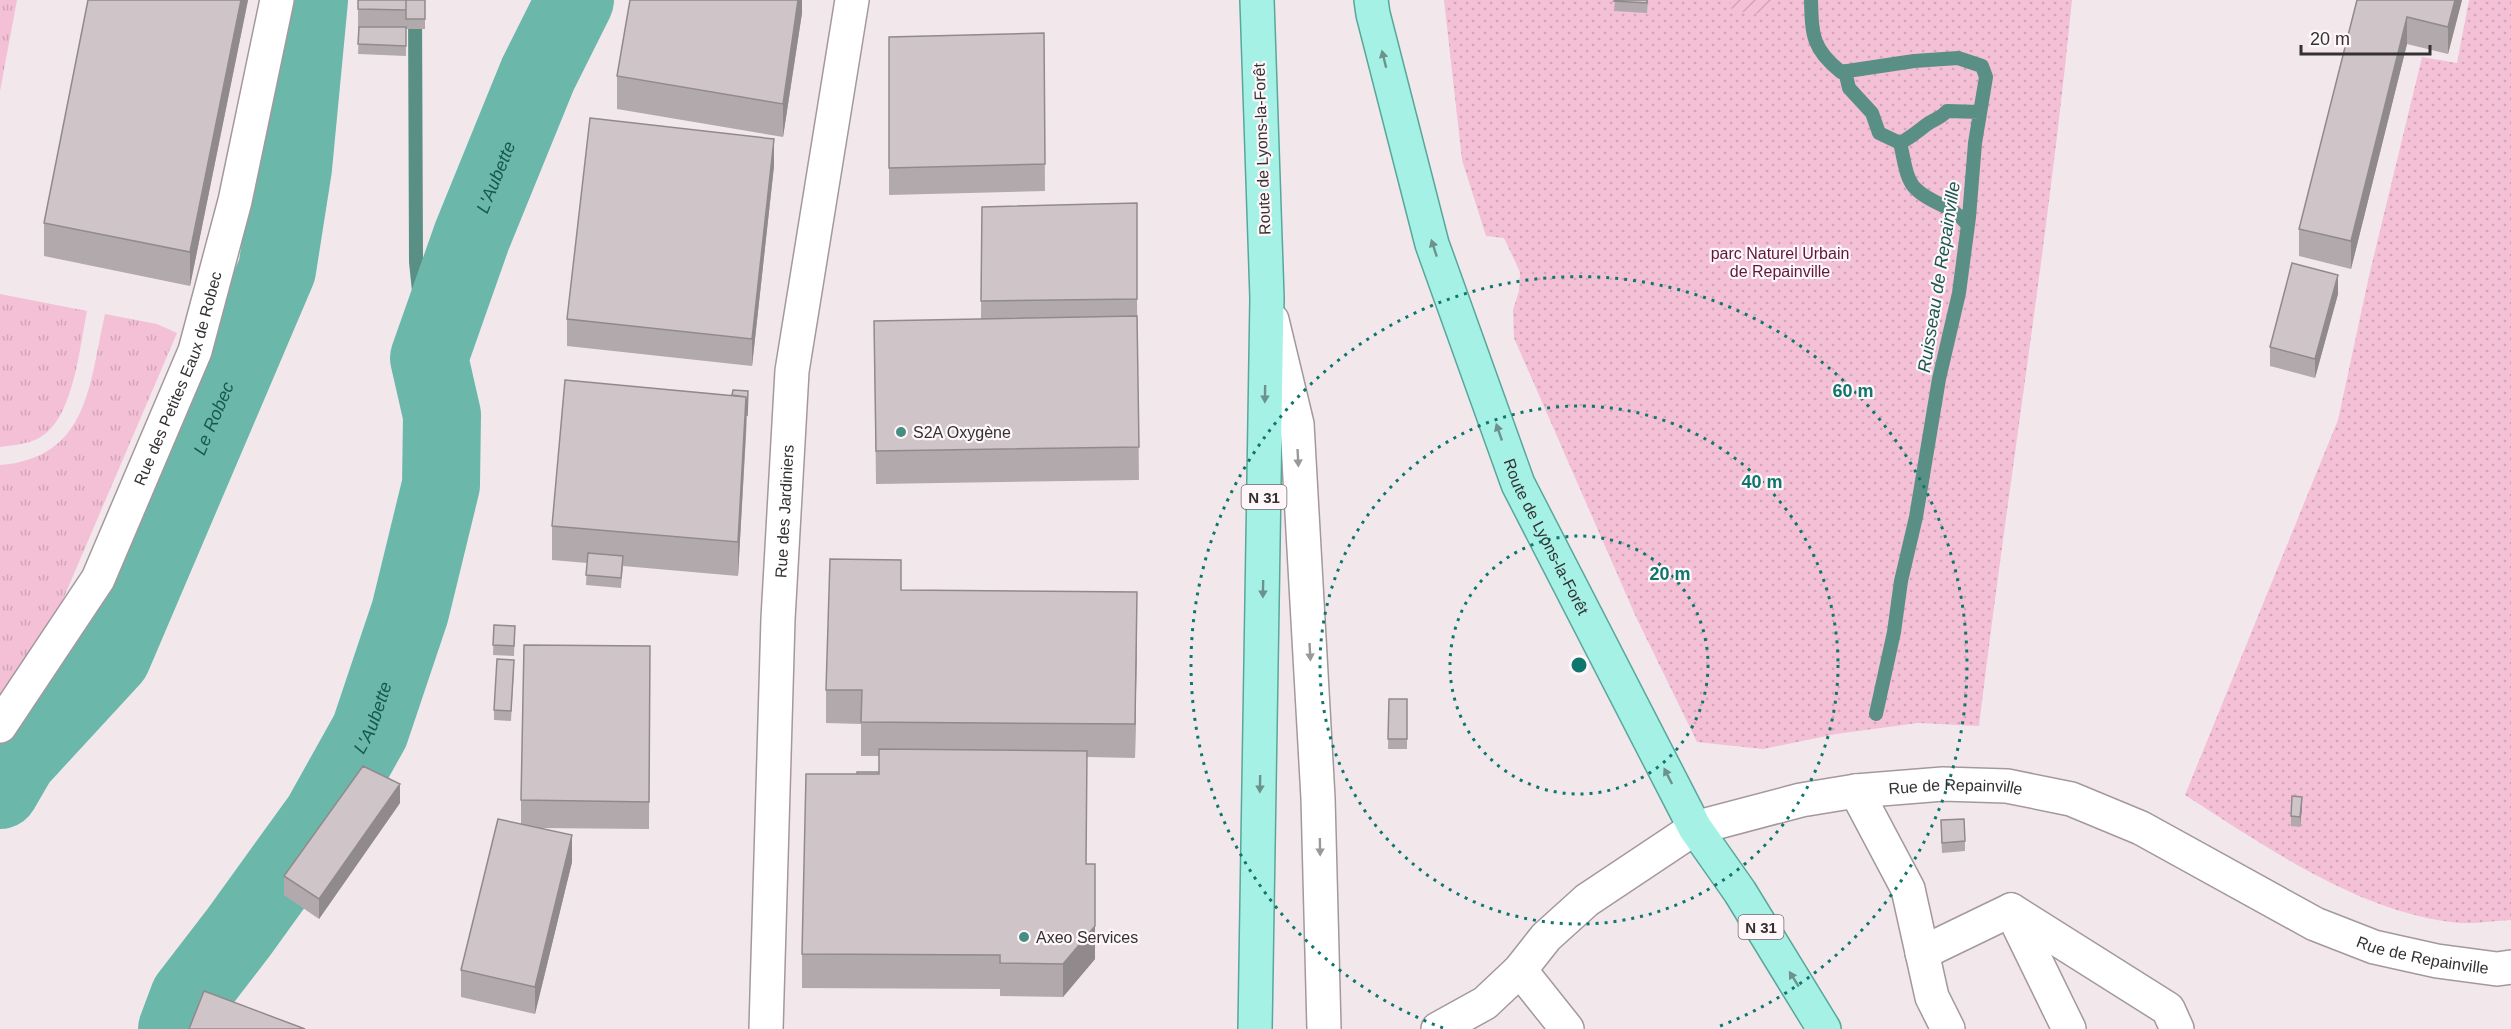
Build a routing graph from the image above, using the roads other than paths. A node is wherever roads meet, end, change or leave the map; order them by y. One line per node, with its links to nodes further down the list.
1 (277, 0): 6 (street, Rue des Petites Eaux de Robec)
2 (852, 0): 13 (street, Rue des Jardiniers)
3 (1257, 0): 5 (main road, Route de Lyons-la-Forêt / N 31)
4 (1371, 0): 8 (main road, Route de Lyons-la-Forêt / N 31, one-way to 4)
5 (1267, 298): 14 (main road, Route de Lyons-la-Forêt / N 31, one-way to 14); 15 (street, Route de Lyons-la-Forêt, one-way to 15)
6 (0, 726)
7 (1856, 791): 8 (street, Rue de Repainville); 10 (street); 11 (street, Rue de Repainville)
8 (1695, 828): 12 (street, Rue de Repainville); 18 (main road, Route de Lyons-la-Forêt / N 31, one-way to 8)
9 (2011, 910): 10 (street); 20 (street); 21 (street)
10 (1922, 953): 19 (street)
11 (2511, 967)
12 (1520, 970): 16 (street, Rue de Repainville); 17 (street)
13 (766, 1029)
14 (1255, 1029)
15 (1324, 1029)
16 (1438, 1029)
17 (1567, 1029)
18 (1824, 1029)
19 (1948, 1029)
20 (2070, 1029)
21 (2177, 1029)

